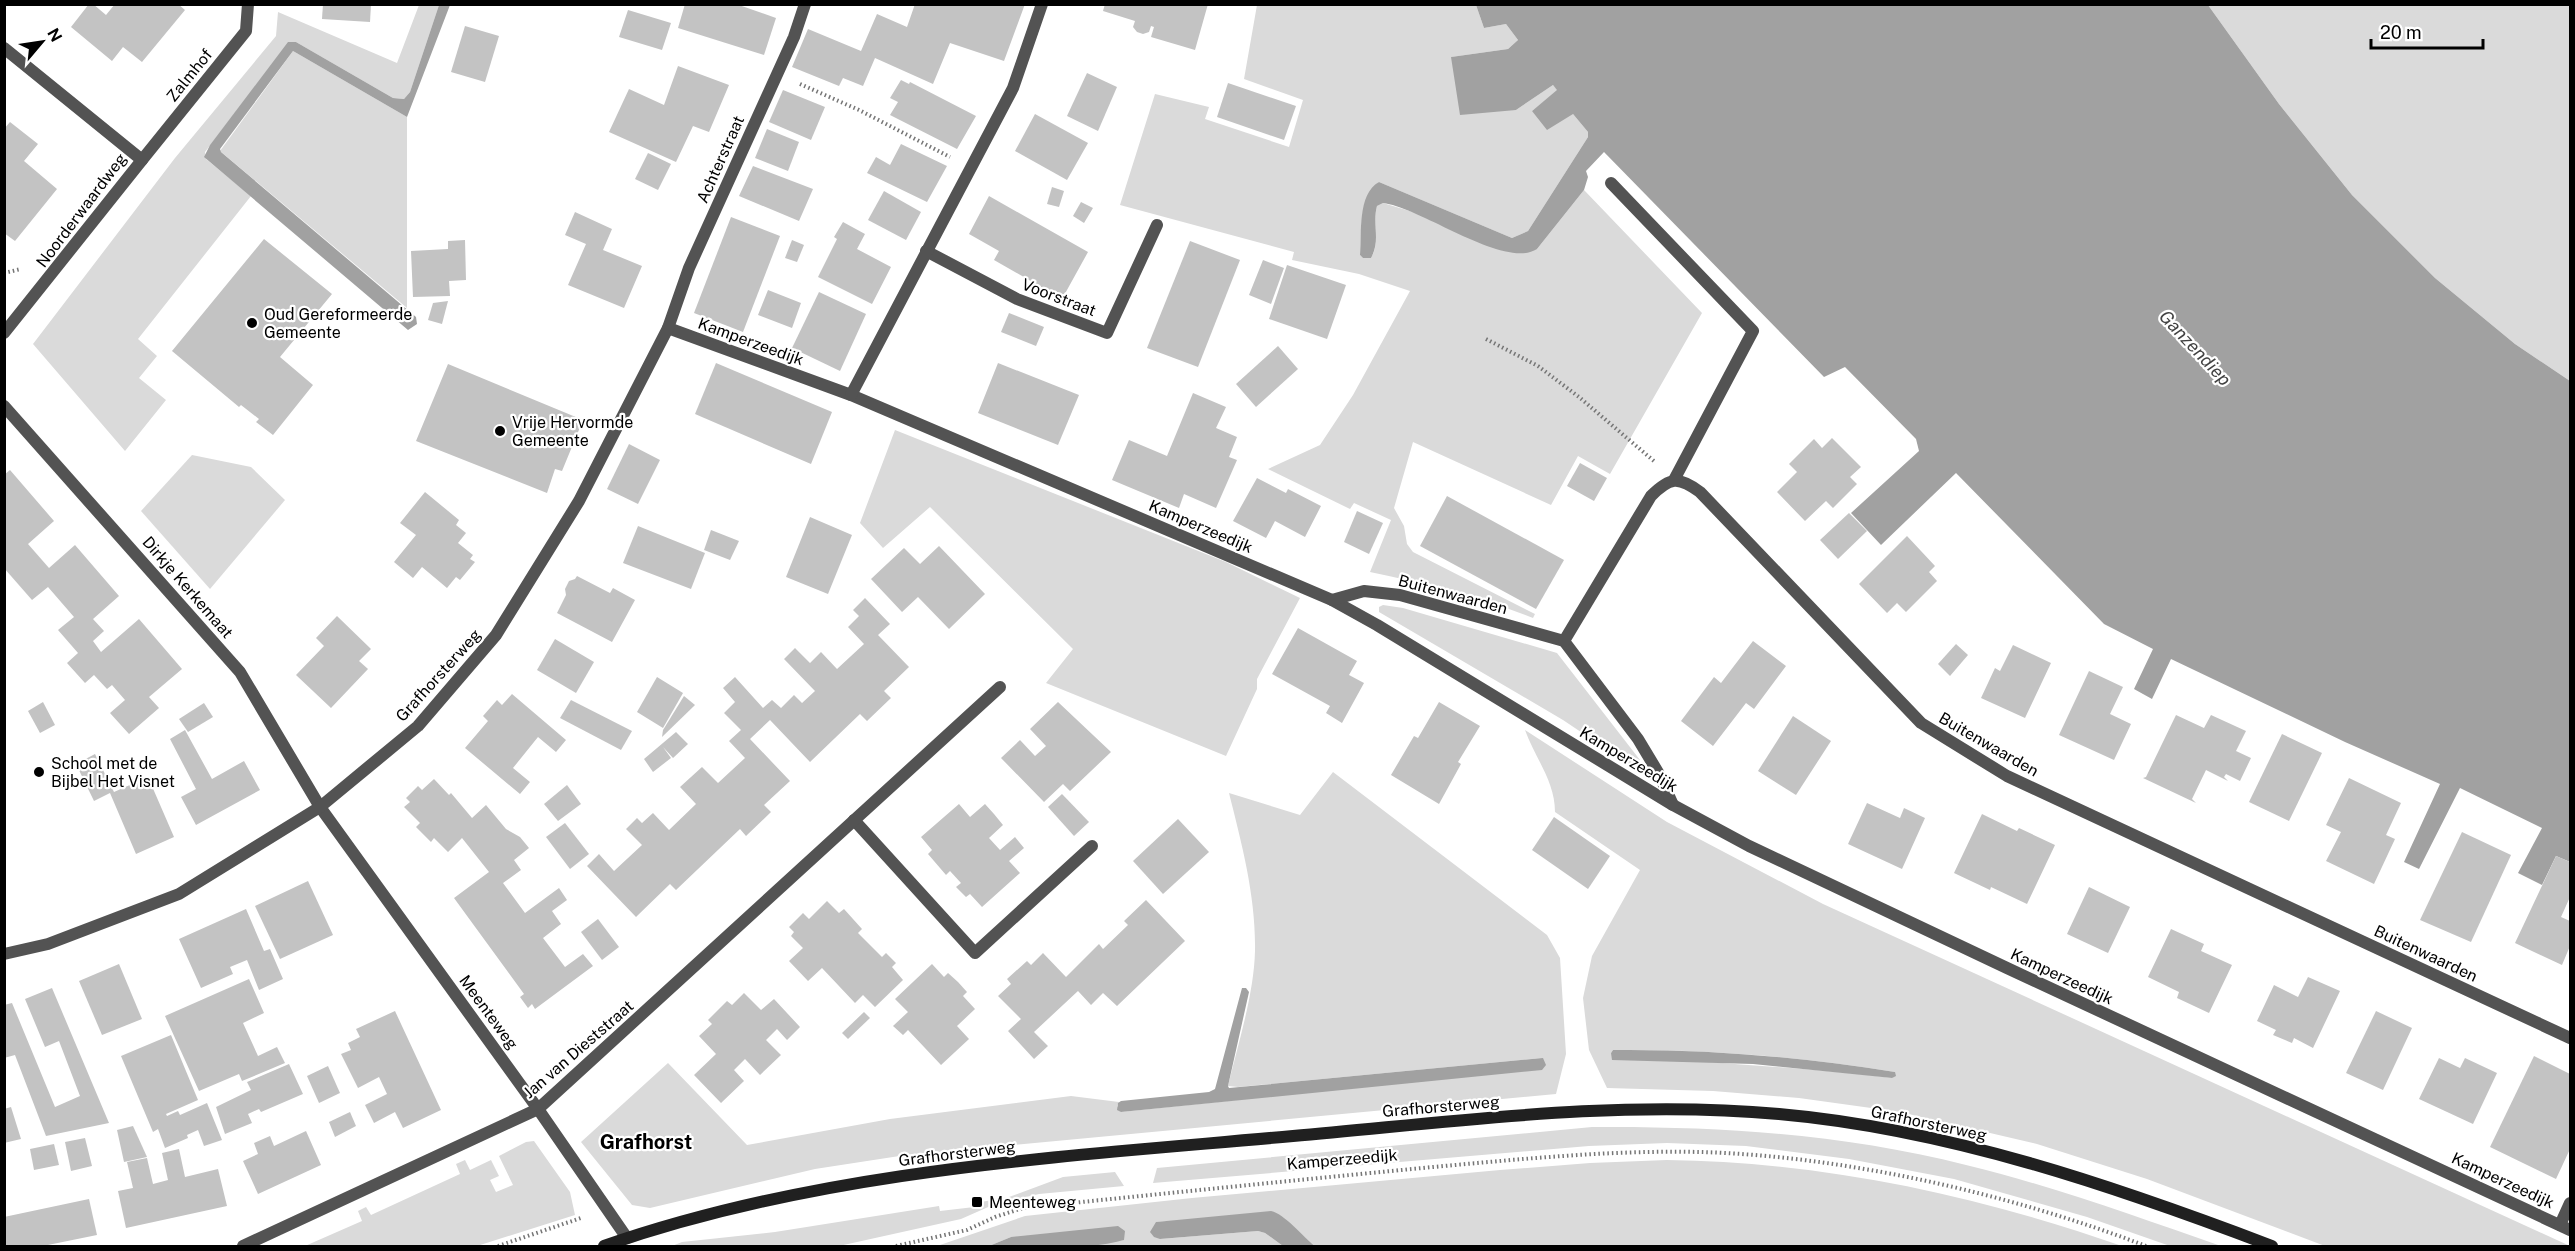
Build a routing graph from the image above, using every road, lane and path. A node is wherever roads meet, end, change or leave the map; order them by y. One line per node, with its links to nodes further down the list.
1 (248, 4): 6 (street, Zalmhof)
2 (804, 4): 5 (street, Achterstraat)
3 (1042, 4): 7 (street)
4 (4, 48): 6 (street, Noorderwaardweg)
5 (777, 75): 7 (path); 11 (street, Achterstraat)
6 (142, 160): 12 (street, Noorderwaardweg)
7 (970, 167): 10 (street)
8 (1611, 183): 16 (street)
9 (1157, 225): 10 (street, Voorstraat)
10 (926, 251): 14 (street)
11 (668, 328): 14 (street, Kamperzeedijk); 21 (street, Grafhorsterweg)
12 (4, 333)
13 (1486, 339): 16 (path)
14 (851, 395): 17 (street, Kamperzeedijk)
15 (4, 406): 21 (street, Dirkje Kerkemaat)
16 (1674, 480): 18 (street); 25 (street, Buitenwaarden)
17 (1332, 600): 18 (street, Buitenwaarden); 20 (street, Kamperzeedijk)
18 (1564, 641): 20 (street)
19 (1000, 687): 22 (street, Jan van Dieststraat)
20 (1673, 805): 29 (street, Kamperzeedijk)
21 (320, 807): 24 (street, Grafhorsterweg); 26 (street, Meenteweg)
22 (855, 820): 23 (street); 26 (street, Jan van Dieststraat)
23 (1092, 846)
24 (4, 954)
25 (2571, 1038)
26 (538, 1109): 28 (street, Meenteweg); 31 (street, Jan van Dieststraat)
27 (2571, 1203): 29 (street)
28 (608, 1209): 30 (street, Meenteweg); 32 (path)
29 (2565, 1227)
30 (627, 1238): 33 (main road, Grafhorsterweg); 36 (main road, Grafhorsterweg)
31 (243, 1246)
32 (498, 1246)
33 (604, 1246)
34 (896, 1246): 35 (path, Kamperzeedijk)
35 (2146, 1246)
36 (2272, 1246)

